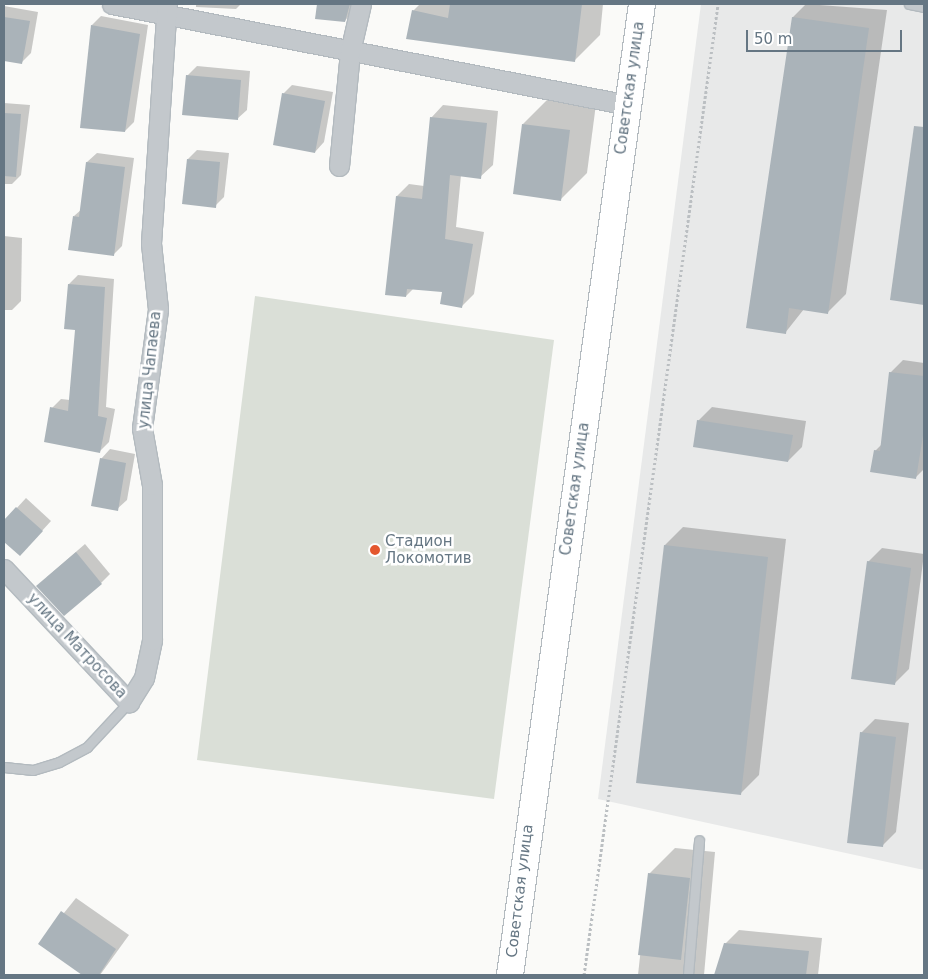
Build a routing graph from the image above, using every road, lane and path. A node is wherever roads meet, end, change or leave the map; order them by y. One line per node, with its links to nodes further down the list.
1 (112, 4): 7 (street)
2 (361, 4): 8 (street)
3 (642, 4): 9 (main road, Советская улица)
4 (718, 4): 16 (path)
5 (909, 4): 6 (lane)
6 (924, 7)
7 (167, 8): 8 (street); 12 (street, улица Чапаева)
8 (350, 52): 9 (street); 10 (street)
9 (628, 105): 15 (main road, Советская улица)
10 (339, 166)
11 (4, 569): 12 (street, улица Матросова)
12 (129, 702): 13 (lane)
13 (4, 767)
14 (699, 840): 17 (lane)
15 (510, 975)
16 (584, 975)
17 (688, 975)

